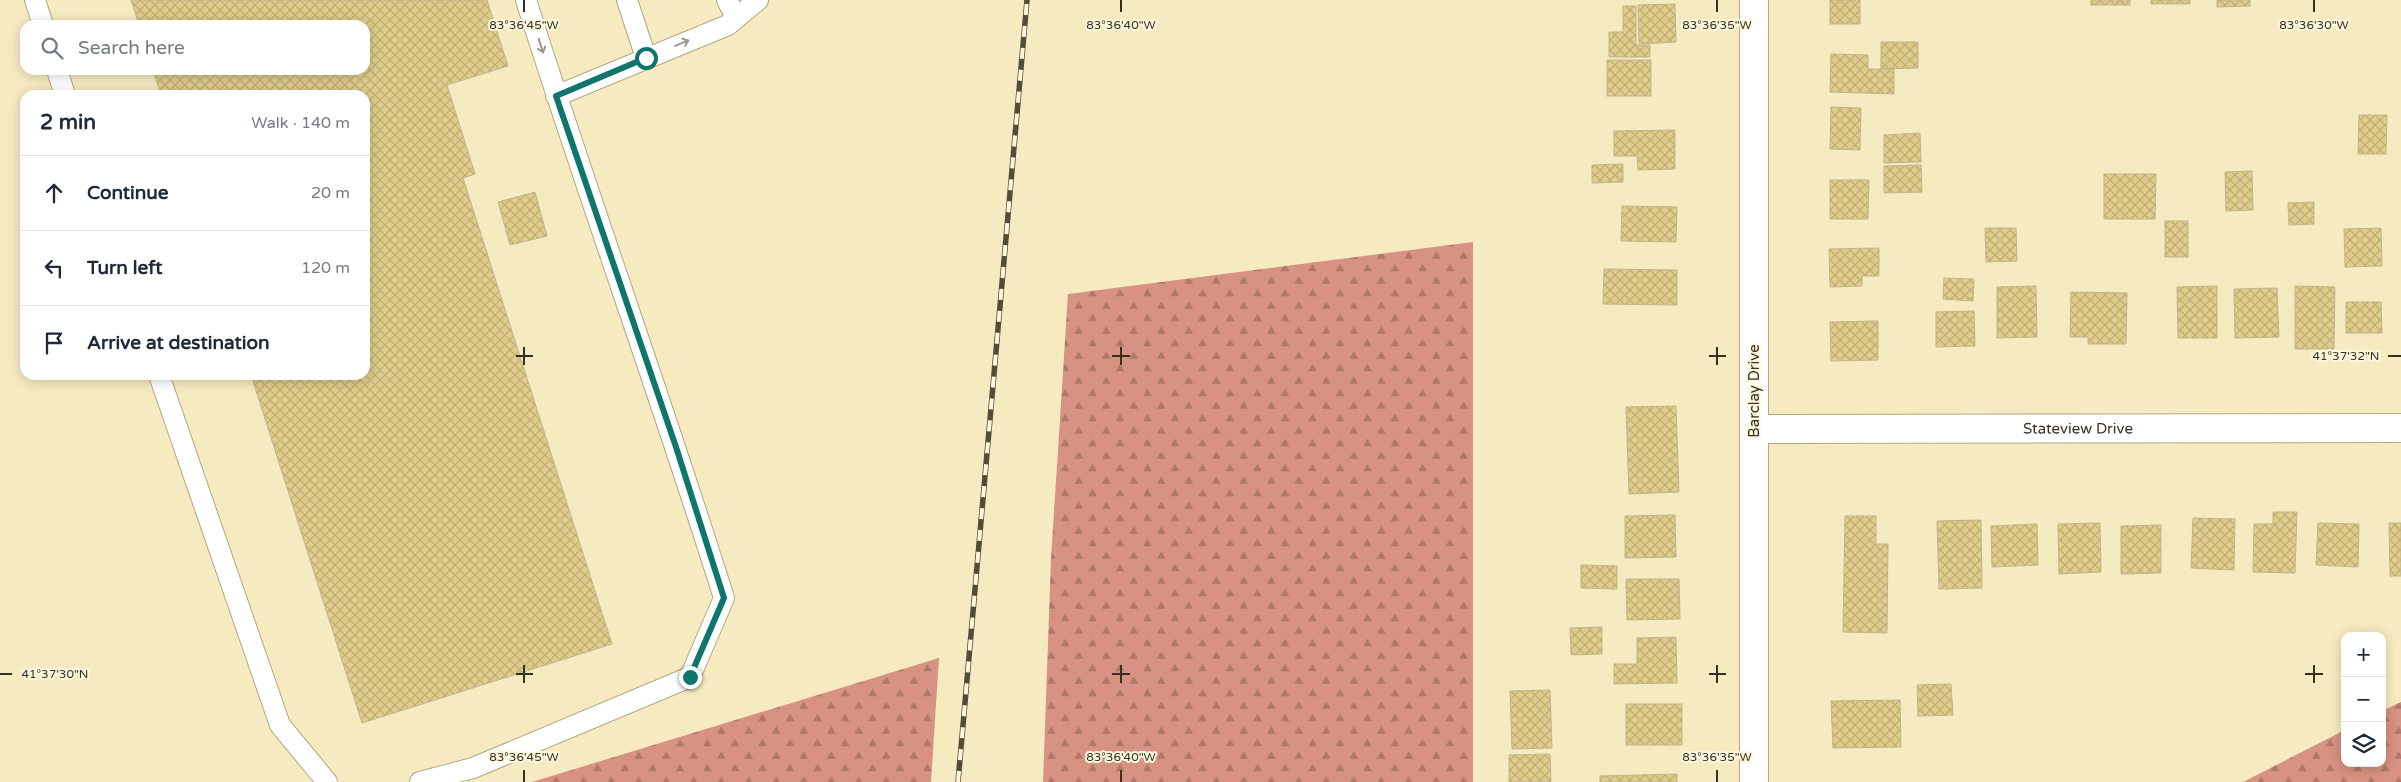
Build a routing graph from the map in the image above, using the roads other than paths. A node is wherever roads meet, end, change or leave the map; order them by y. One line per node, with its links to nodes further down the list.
1 (35, 0): 7 (lane)
2 (526, 0): 11 (lane, one-way to 11)
3 (627, 0): 8 (lane)
4 (758, 0): 6 (lane)
5 (1754, 0): 14 (street, Barclay Drive)
6 (732, 9): 8 (lane, one-way to 6)
7 (41, 20)
8 (646, 58): 11 (lane)
9 (59, 75): 10 (lane)
10 (63, 90)
11 (556, 96): 16 (lane)
12 (161, 380): 15 (lane)
13 (2401, 428): 14 (street, Stateview Drive)
14 (1754, 429): 17 (street, Barclay Drive)
15 (327, 782)
16 (420, 782)
17 (1754, 782)

